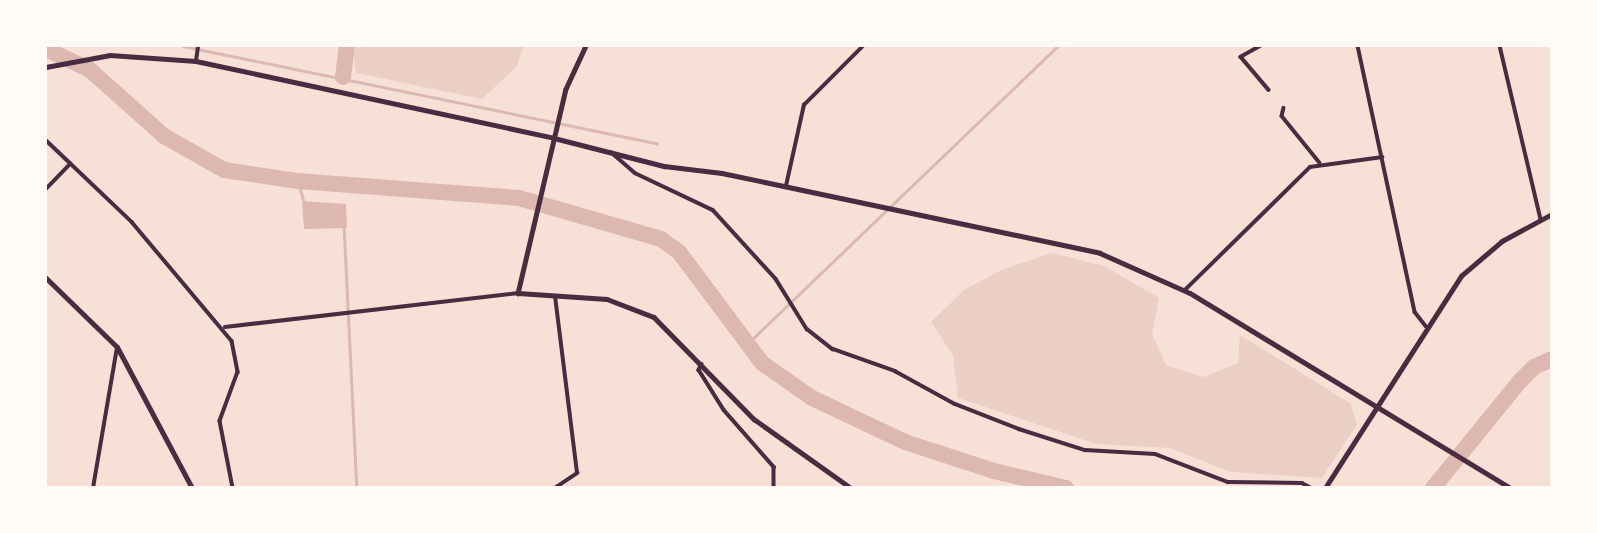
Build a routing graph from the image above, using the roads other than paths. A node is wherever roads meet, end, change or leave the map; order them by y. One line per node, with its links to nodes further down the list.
1 (198, 46): 7 (street)
2 (586, 46): 11 (street)
3 (863, 46): 17 (street)
4 (1261, 46): 9 (street)
5 (1358, 46): 14 (street)
6 (1500, 46): 20 (street)
7 (196, 61): 8 (street); 11 (street)
8 (46, 67)
9 (1269, 90)
10 (1284, 108): 15 (street)
11 (554, 138): 13 (street); 23 (street)
12 (46, 140): 16 (street)
13 (611, 152): 17 (street); 36 (street)
14 (1382, 157): 15 (street); 25 (street)
15 (1320, 163): 22 (street)
16 (70, 164): 18 (street); 26 (street)
17 (786, 186): 22 (street)
18 (46, 189)
19 (1552, 214): 20 (street)
20 (1541, 220): 25 (street)
21 (46, 278): 27 (main road)
22 (1185, 290): 29 (street)
23 (518, 293): 24 (street); 26 (street)
24 (555, 294): 28 (street); 33 (street)
25 (1426, 326): 29 (street)
26 (225, 327): 32 (street)
27 (117, 348): 30 (street); 31 (main road)
28 (702, 364): 34 (street); 35 (street)
29 (1378, 408): 37 (street); 38 (street)
30 (93, 488)
31 (192, 488)
32 (233, 488)
33 (555, 488)
34 (774, 488)
35 (851, 488)
36 (1312, 488)
37 (1325, 488)
38 (1511, 488)

